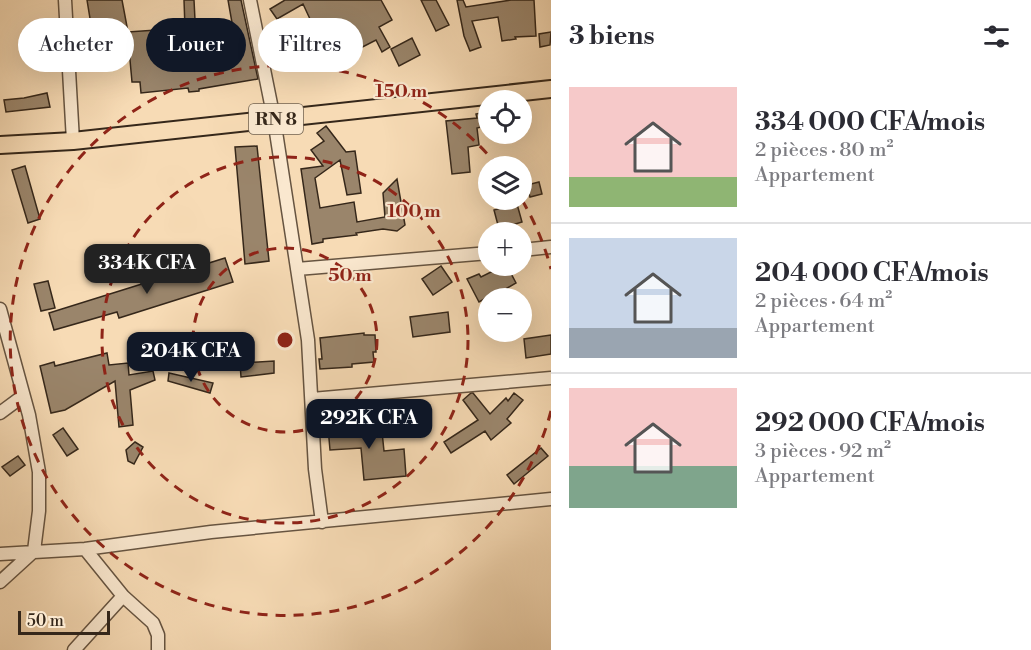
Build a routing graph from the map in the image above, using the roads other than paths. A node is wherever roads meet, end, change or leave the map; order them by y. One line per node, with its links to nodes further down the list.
1 (66, 0): 5 (street)
2 (250, 0): 4 (street)
3 (551, 90): 4 (main road, RN 8)
4 (274, 119): 5 (main road, RN 8); 10 (street)
5 (73, 141): 6 (main road, RN 8)
6 (0, 145)
7 (551, 248): 8 (street)
8 (532, 249)
9 (478, 254): 10 (street)
10 (297, 269): 14 (street)
11 (0, 309): 13 (street)
12 (551, 378): 14 (street)
13 (23, 396): 15 (street); 19 (street)
14 (312, 399): 17 (street)
15 (0, 413)
16 (551, 499): 17 (street)
17 (322, 522): 18 (street)
18 (85, 549): 19 (street); 22 (street)
19 (33, 551): 20 (street); 21 (street)
20 (0, 554)
21 (0, 582)
22 (123, 596): 23 (street); 24 (street)
23 (74, 650)
24 (158, 650)

